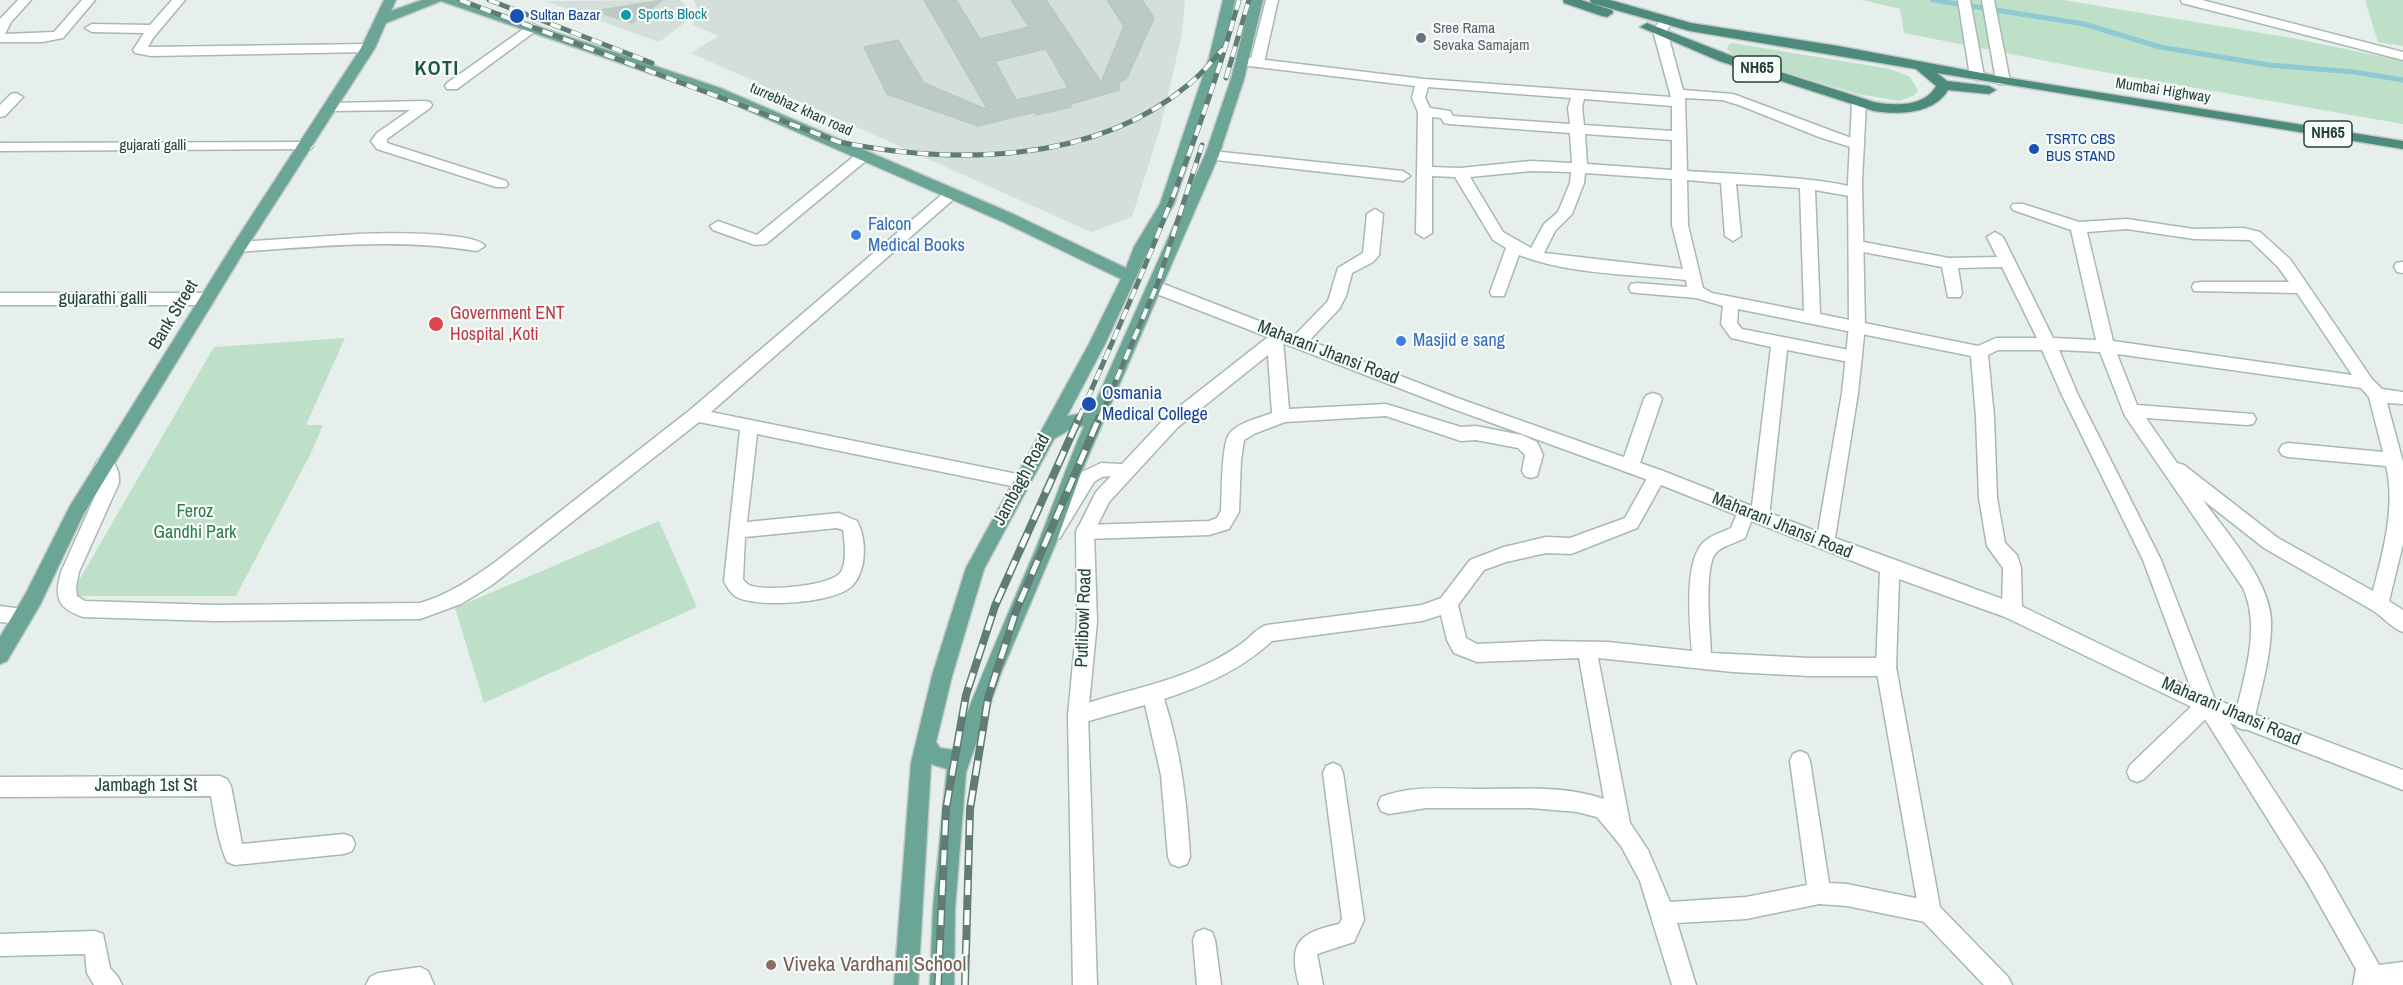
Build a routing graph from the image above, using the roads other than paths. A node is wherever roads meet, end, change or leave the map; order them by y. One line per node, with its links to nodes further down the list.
1 (25, 0): 20 (street)
2 (88, 0): 21 (street)
3 (179, 0): 19 (street)
4 (390, 0): 15 (main road, Bank Street)
5 (435, 0): 15 (main road)
6 (447, 0): 17 (main road, turrebhaz khan road)
7 (1229, 0): 73 (main road, Jambagh Road)
8 (1257, 0): 24 (main road)
9 (1272, 0): 25 (street)
10 (1569, 0): 16 (highway, Mumbai Highway / NH65)
11 (1596, 0): 16 (highway, Mumbai Highway / NH65)
12 (1964, 0): 27 (street)
13 (1988, 0): 28 (street)
14 (2187, 0): 23 (street)
15 (380, 21): 22 (main road, Bank Street)
16 (1663, 26): 26 (highway, Mumbai Highway / NH65); 34 (street); 35 (highway, Mumbai Highway / NH65)
17 (532, 27): 31 (street); 46 (main road, turrebhaz khan road)
18 (93, 28): 19 (street)
19 (155, 28): 22 (street)
20 (0, 32)
21 (0, 38)
22 (368, 48): 36 (main road, Bank Street)
23 (2403, 56)
24 (1241, 61): 25 (street); 47 (main road)
25 (1257, 63): 29 (street)
26 (1918, 65): 27 (highway, Mumbai Highway / NH65); 30 (highway, Mumbai Highway)
27 (1977, 76): 28 (highway, Mumbai Highway / NH65)
28 (2003, 81): 42 (highway, Mumbai Highway / NH65)
29 (1424, 82): 32 (street); 37 (street)
30 (1943, 85): 35 (highway, Mumbai Highway / NH65); 45 (highway, Mumbai Highway / NH65)
31 (452, 86)
32 (1579, 93): 34 (street); 39 (street)
33 (16, 97): 38 (street)
34 (1678, 98): 40 (street); 41 (street)
35 (1859, 103): 41 (street)
36 (331, 107): 43 (main road, Bank Street); 54 (street)
37 (1425, 112): 39 (street); 49 (street)
38 (0, 113)
39 (1576, 128): 40 (street); 48 (street)
40 (1678, 136): 52 (street)
41 (1857, 145): 56 (street)
42 (2403, 145)
43 (306, 146): 44 (street, gujarati galli); 68 (main road, Bank Street)
44 (0, 147)
45 (2403, 155)
46 (863, 156): 57 (main road, turrebhaz khan road); 60 (street)
47 (1212, 156): 51 (street); 74 (main road)
48 (1579, 168): 50 (street); 52 (street); 69 (street)
49 (1423, 171): 50 (street); 62 (street)
50 (1460, 173): 66 (street)
51 (1403, 176)
52 (1680, 176): 53 (street); 72 (street)
53 (1728, 179): 55 (street); 63 (street)
54 (501, 184)
55 (1807, 184): 56 (street); 84 (street)
56 (1855, 192): 67 (street)
57 (951, 194): 73 (main road, turrebhaz khan road); 96 (street)
58 (2018, 207): 61 (street)
59 (1375, 214): 86 (street, Putlibowl Road)
60 (718, 225)
61 (2078, 227): 77 (street); 89 (street)
62 (1424, 233)
63 (1733, 236)
64 (1995, 237): 70 (street)
65 (477, 246): 68 (street)
66 (1514, 246): 69 (street); 78 (street)
67 (1858, 246): 71 (street); 85 (street)
68 (238, 247): 82 (main road, Bank Street)
69 (1535, 256): 72 (street)
70 (2008, 262): 71 (street); 88 (street)
71 (1949, 264): 80 (street)
72 (1693, 275): 79 (street)
73 (1130, 277): 101 (main road, Jambagh Road)
74 (1155, 287): 86 (street, Maharani Jhansi Road); 98 (main road)
75 (2200, 287): 77 (street)
76 (1637, 288): 79 (street)
77 (2299, 288): 92 (street)
78 (1498, 292)
79 (1698, 293): 83 (street)
80 (1954, 293)
81 (0, 299): 82 (street, gujarathi galli)
82 (207, 299): 105 (main road, Bank Street)
83 (1731, 302): 84 (street); 87 (street)
84 (1812, 316): 85 (street)
85 (1857, 326): 90 (street); 91 (street)
86 (1285, 339): 97 (street); 106 (street, Maharani Jhansi Road); 107 (street, Putlibowl Road)
87 (1780, 342): 91 (street); 112 (street)
88 (2048, 344): 89 (street); 90 (street); 129 (street)
89 (2106, 346): 92 (street); 95 (street)
90 (1979, 352): 120 (street)
91 (1854, 357): 116 (street)
92 (2371, 389): 93 (street); 104 (street)
93 (2403, 398)
94 (1653, 399): 106 (street)
95 (2131, 411): 99 (street); 103 (street)
96 (696, 415): 100 (street); 105 (street)
97 (1281, 417): 108 (street); 114 (street)
98 (1096, 418): 101 (main road); 115 (main road)
99 (2247, 419)
100 (749, 426): 110 (street); 113 (street)
101 (1046, 435): 110 (main road, Jambagh Road)
102 (2288, 450): 104 (street)
103 (2165, 459): 119 (street); 131 (street)
104 (2393, 459): 111 (street)
105 (104, 465): 122 (main road, Bank Street)
106 (1630, 466): 109 (street, Maharani Jhansi Road)
107 (1125, 471): 114 (street, Putlibowl Road); 115 (street)
108 (1531, 471)
109 (1657, 476): 112 (street, Maharani Jhansi Road); 118 (street)
110 (1021, 481): 132 (main road, Jambagh Road)
111 (2400, 507): 119 (street)
112 (1753, 514): 116 (street, Maharani Jhansi Road); 126 (street)
113 (737, 530): 113 (street)
114 (1085, 532): 130 (street, Putlibowl Road)
115 (1047, 543): 133 (main road)
116 (1825, 543): 117 (street, Maharani Jhansi Road)
117 (1890, 568): 120 (street, Maharani Jhansi Road); 127 (street)
118 (1448, 604): 124 (street); 128 (street)
119 (2379, 604): 123 (street)
120 (2012, 611): 129 (street, Maharani Jhansi Road)
121 (0, 614): 122 (street)
122 (23, 616): 125 (main road, Bank Street)
123 (2403, 624)
124 (1587, 650): 126 (street); 140 (street)
125 (0, 655)
126 (1702, 660): 127 (street)
127 (1886, 667): 144 (street)
128 (1152, 695): 130 (street); 142 (street)
129 (2207, 705): 131 (street, Maharani Jhansi Road); 135 (street); 149 (street)
130 (1078, 715): 155 (street, Putlibowl Road)
131 (2244, 721): 137 (street, Maharani Jhansi Road)
132 (926, 743): 133 (main road); 153 (main road, Jambagh Road)
133 (960, 759): 154 (main road)
134 (1800, 761): 143 (street)
135 (2137, 772)
136 (1333, 773): 157 (street)
137 (2403, 780)
138 (0, 787): 141 (street, Jambagh 1st St)
139 (1389, 804): 140 (street)
140 (1619, 826): 145 (street)
141 (344, 844)
142 (1179, 857)
143 (1819, 893): 144 (street); 145 (street)
144 (1930, 912): 159 (street)
145 (1663, 913): 158 (street)
146 (1204, 940): 156 (street)
147 (0, 945): 150 (street)
148 (2403, 974): 149 (street)
149 (2366, 981)
150 (110, 985)
151 (378, 985): 152 (street)
152 (422, 985)
153 (906, 985)
154 (942, 985)
155 (1085, 985)
156 (1209, 985)
157 (1311, 985)
158 (1684, 985)
159 (2000, 985)

